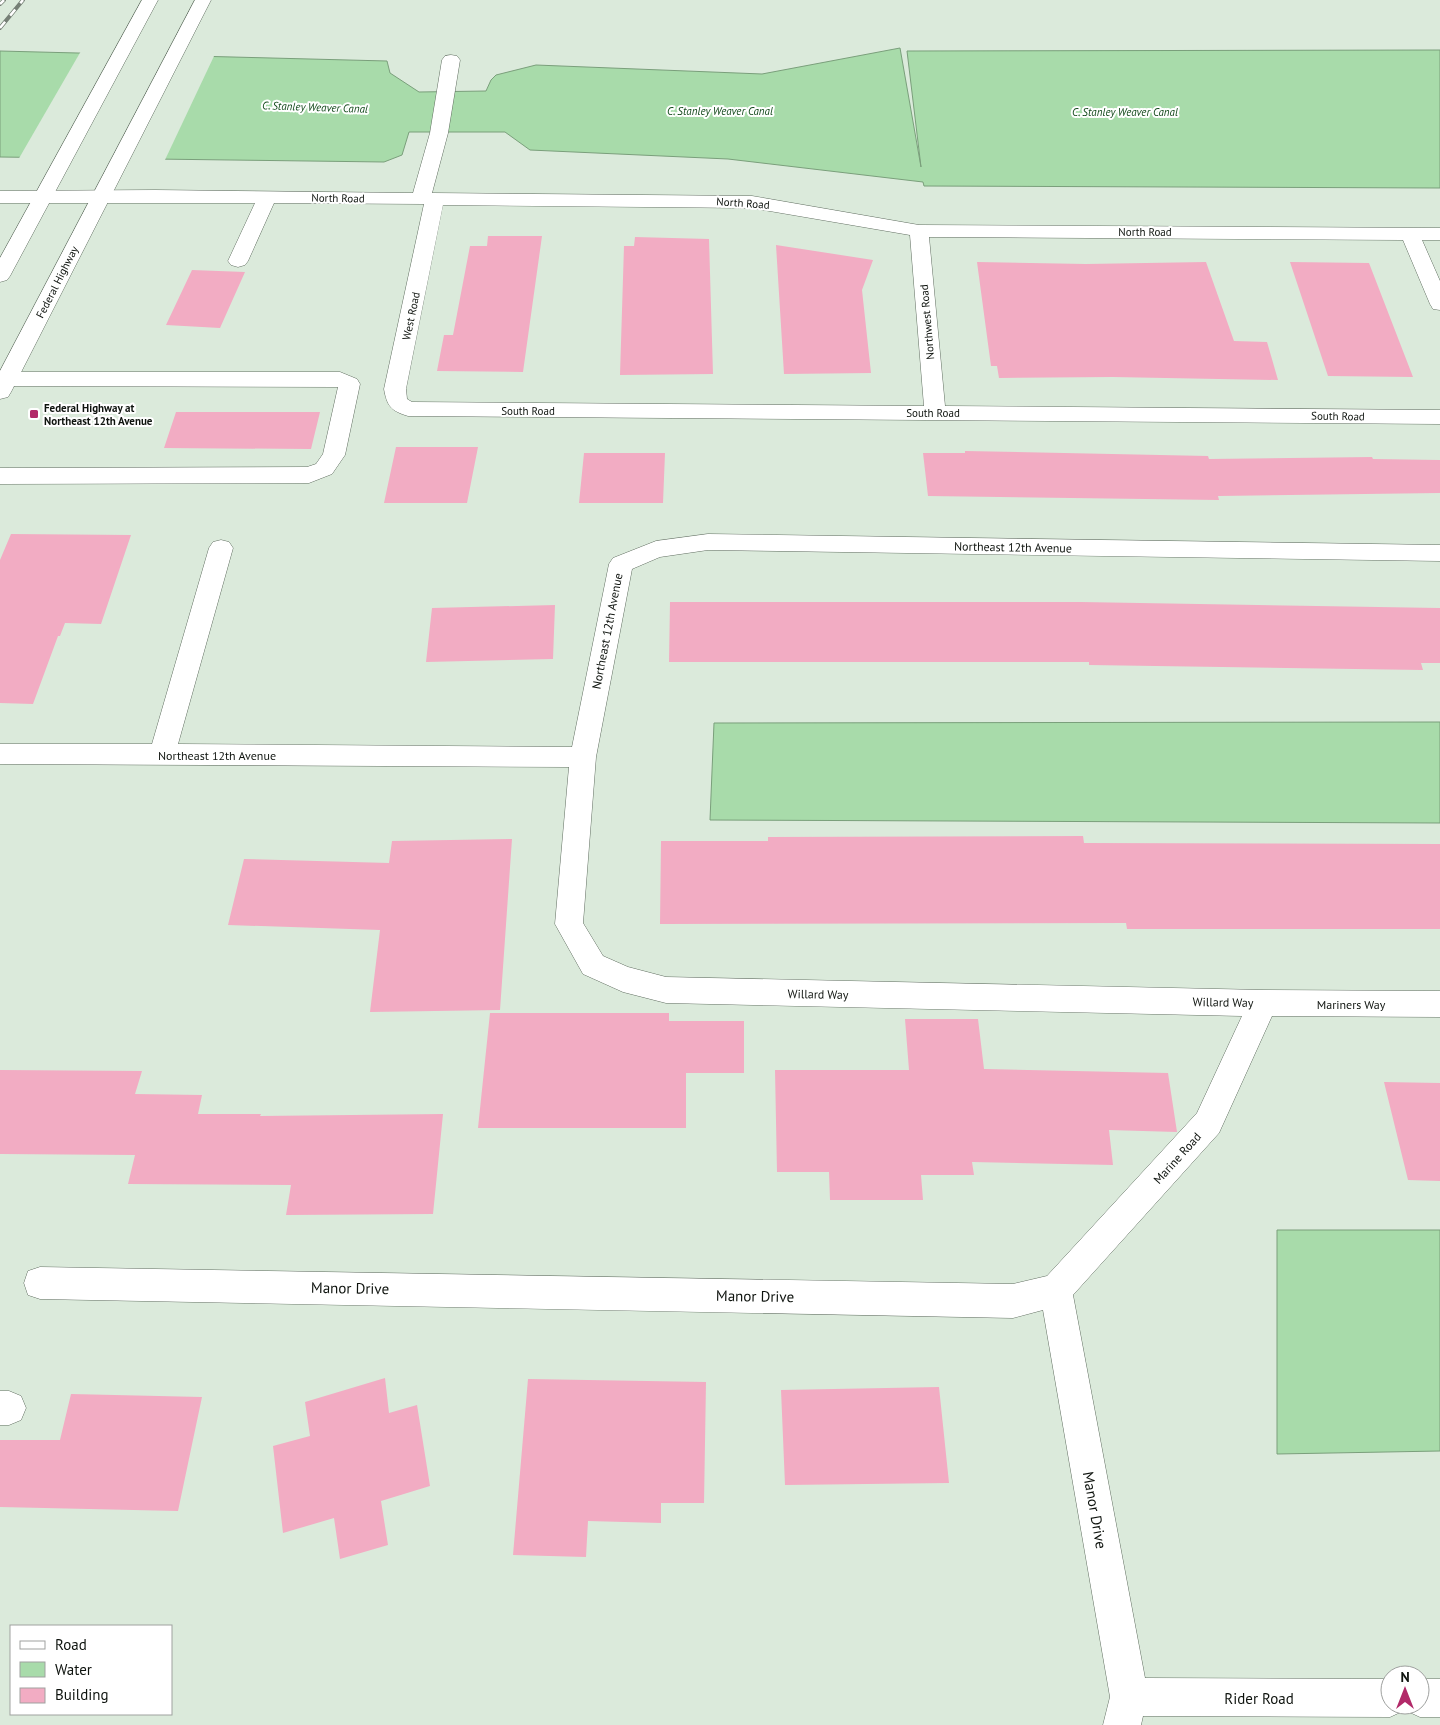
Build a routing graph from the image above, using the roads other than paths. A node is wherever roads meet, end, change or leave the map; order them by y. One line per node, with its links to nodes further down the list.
1 (150, 0): 4 (street)
2 (203, 0): 5 (street, Federal Highway)
3 (451, 60): 8 (street, West Road)
4 (43, 196): 5 (street, North Road); 6 (street, North Road); 13 (street)
5 (102, 196): 7 (street, North Road); 15 (street, Federal Highway)
6 (0, 197)
7 (267, 197): 8 (street, North Road); 12 (street)
8 (428, 199): 9 (street, North Road); 16 (street, West Road)
9 (919, 231): 10 (street, North Road); 17 (street, Northwest Road)
10 (1410, 234): 11 (street, North Road); 14 (street)
11 (1440, 234)
12 (238, 261)
13 (2, 269)
14 (1440, 304)
15 (4, 386): 19 (street)
16 (426, 410): 17 (street, South Road)
17 (935, 412): 18 (street, South Road)
18 (1440, 417)
19 (0, 476)
20 (221, 548): 23 (street)
21 (1440, 553): 24 (street, Northeast 12th Avenue)
22 (0, 754): 23 (street, Northeast 12th Avenue)
23 (162, 755): 24 (street, Northeast 12th Avenue)
24 (583, 757): 25 (street, Willard Way)
25 (1263, 1003): 26 (street, Mariners Way); 28 (street, Marine Road)
26 (1440, 1004)
27 (40, 1283): 28 (street, Manor Drive)
28 (1056, 1290): 30 (street, Manor Drive)
29 (1380, 1698): 30 (street, Rider Road)
30 (1126, 1711)

